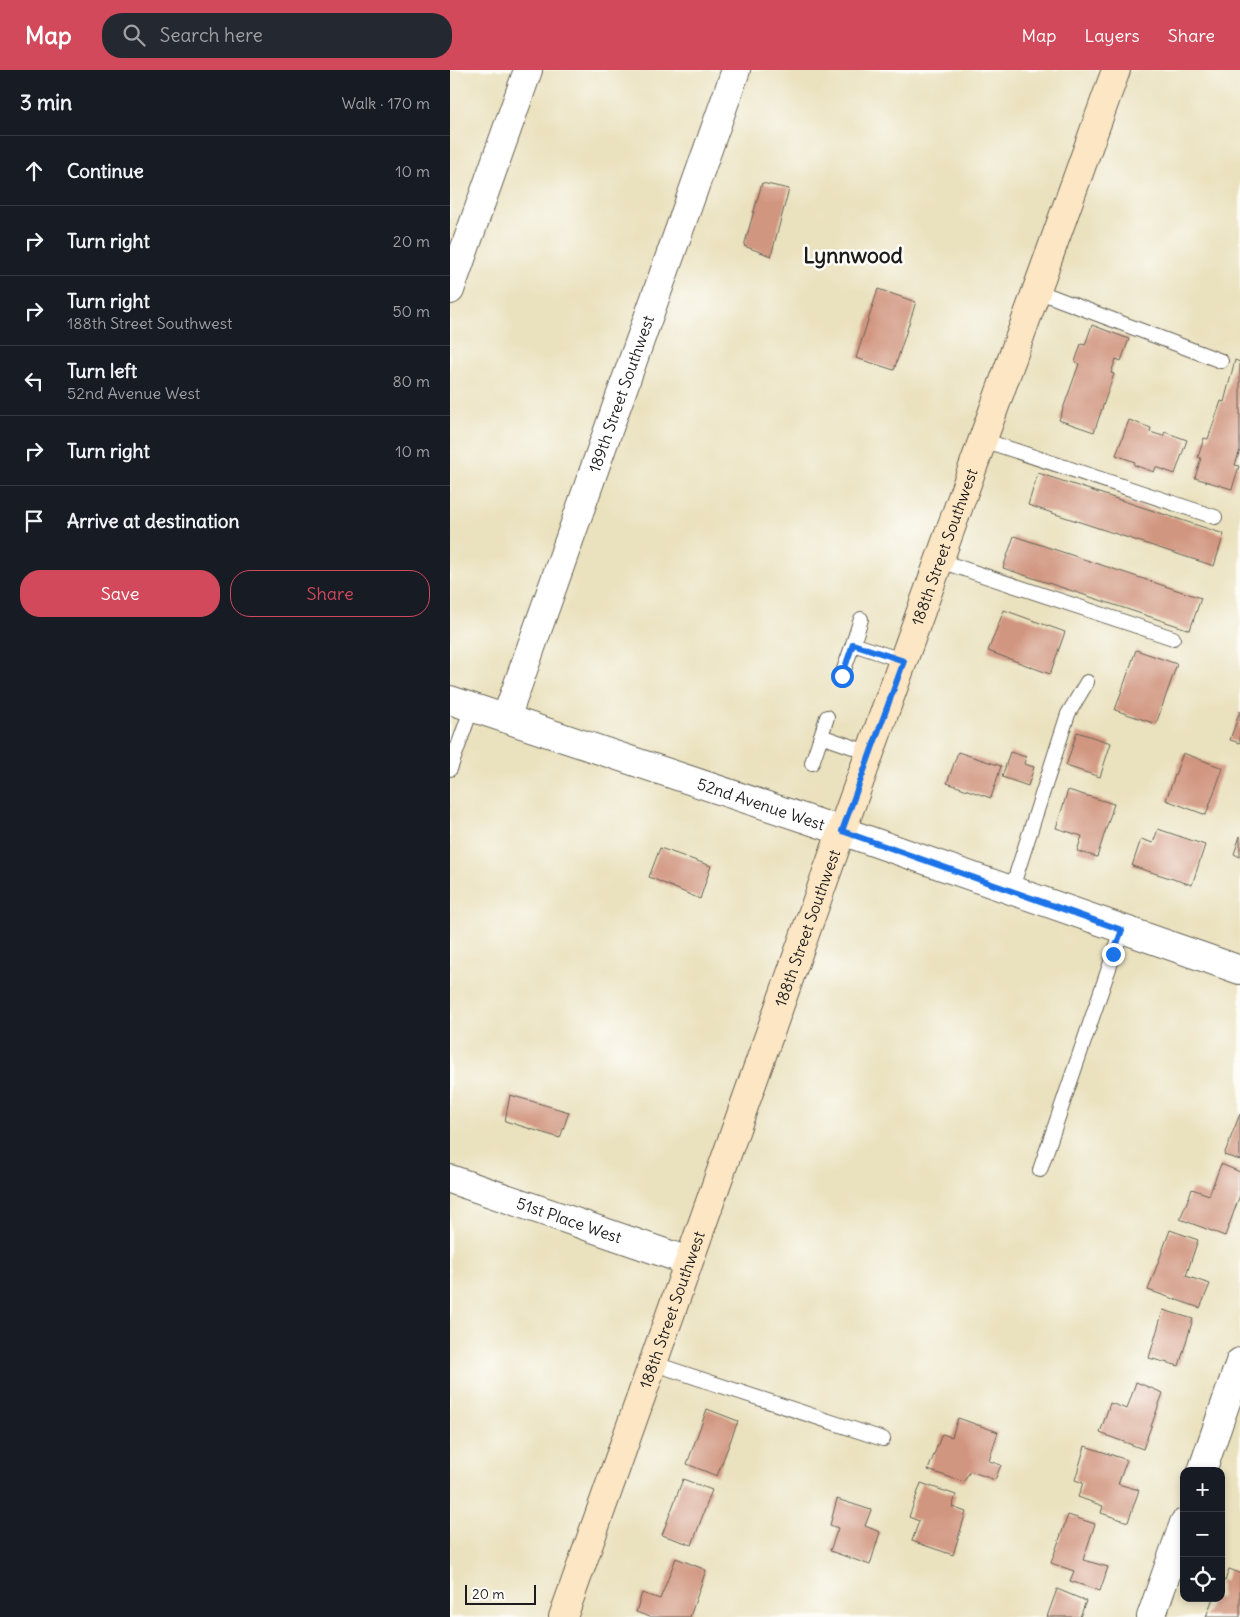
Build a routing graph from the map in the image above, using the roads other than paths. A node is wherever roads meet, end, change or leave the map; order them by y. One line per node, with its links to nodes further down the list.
1 (528, 70): 4 (street)
2 (736, 70): 18 (street, 189th Street Southwest)
3 (1116, 70): 5 (street, 188th Street Southwest)
4 (450, 290)
5 (1037, 291): 6 (lane); 7 (street, 188th Street Southwest)
6 (1221, 361)
7 (983, 440): 8 (lane); 9 (street, 188th Street Southwest)
8 (1215, 517)
9 (940, 561): 11 (lane); 13 (street, 188th Street Southwest)
10 (861, 620): 12 (lane)
11 (1173, 638)
12 (853, 644): 13 (lane); 14 (lane)
13 (904, 661): 20 (street, 188th Street Southwest)
14 (842, 676)
15 (1087, 682): 24 (lane)
16 (461, 703): 18 (street, 52nd Avenue West); 22 (lane)
17 (827, 717): 19 (lane)
18 (506, 718): 23 (street, 52nd Avenue West)
19 (821, 736): 20 (lane); 21 (lane)
20 (870, 753): 23 (street, 188th Street Southwest)
21 (812, 763)
22 (450, 769)
23 (842, 831): 24 (street, 52nd Avenue West); 29 (street, 188th Street Southwest)
24 (1011, 891): 25 (street, 52nd Avenue West)
25 (1122, 930): 26 (street, 52nd Avenue West); 27 (lane)
26 (1240, 970)
27 (1040, 1170)
28 (450, 1179): 29 (street, 51st Place West)
29 (688, 1261): 31 (street, 188th Street Southwest)
30 (1240, 1362): 33 (street)
31 (652, 1363): 32 (lane); 35 (street, 188th Street Southwest)
32 (883, 1439)
33 (1203, 1467)
34 (1180, 1534): 36 (street)
35 (563, 1617)
36 (1151, 1617)

